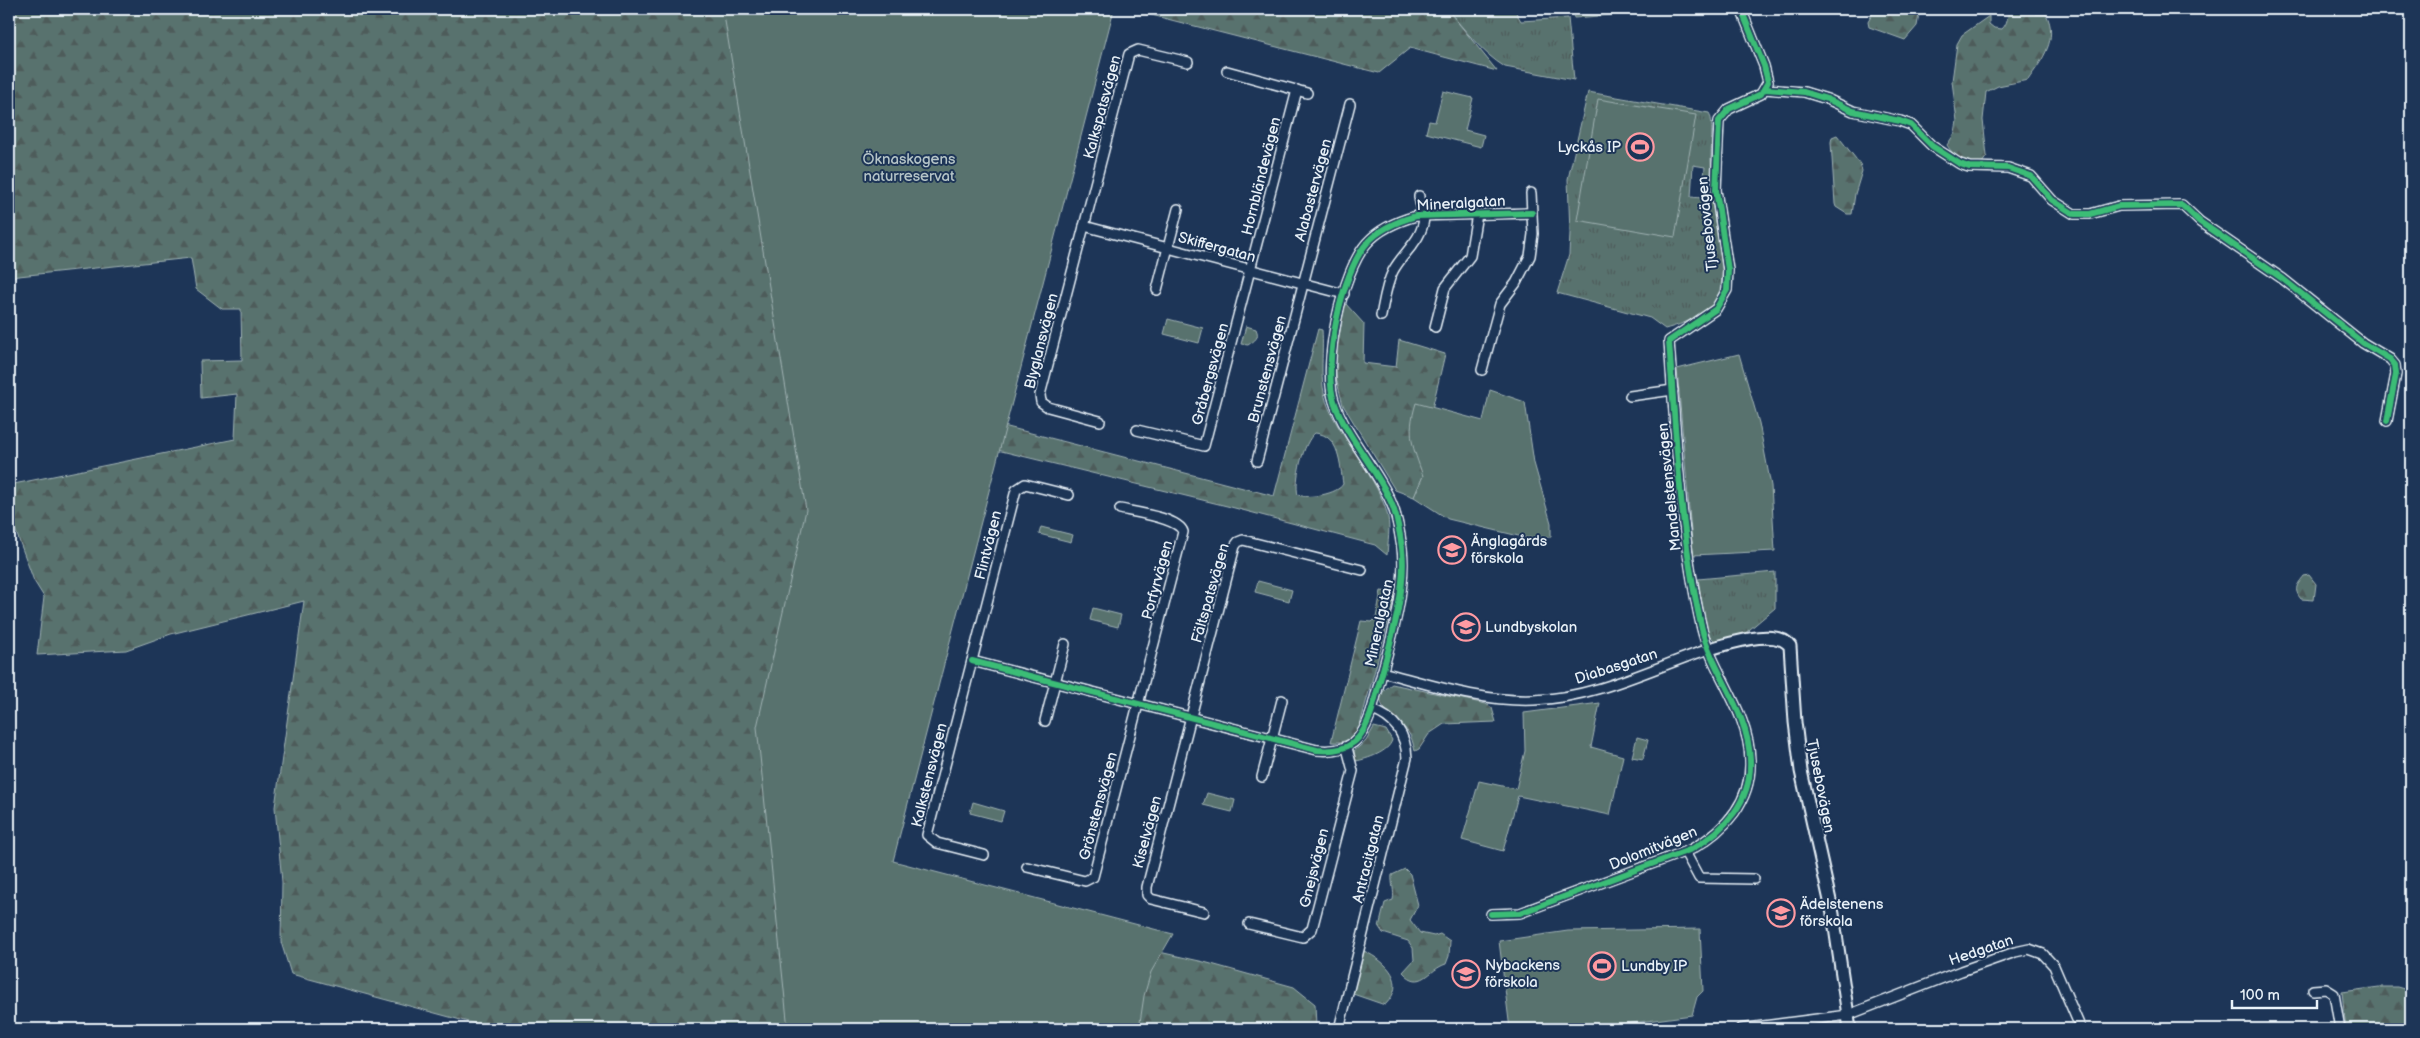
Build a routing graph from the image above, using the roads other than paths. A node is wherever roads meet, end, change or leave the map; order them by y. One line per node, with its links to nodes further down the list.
1 (1741, 9): 4 (street)
2 (1188, 62): 14 (street, Kalkspatsvägen)
3 (1227, 71): 5 (street)
4 (1765, 89): 22 (street, Tjusebovägen); 27 (street)
5 (1297, 90): 6 (street); 16 (street, Hornbländevägen)
6 (1307, 93)
7 (1350, 104): 17 (street, Alabastervägen)
8 (1531, 193): 11 (street)
9 (1419, 196): 13 (street)
10 (1178, 209): 15 (street)
11 (1532, 213): 12 (street, Mineralgatan); 23 (street)
12 (1477, 214): 13 (street, Mineralgatan); 21 (street)
13 (1424, 216): 19 (street, Mineralgatan); 20 (street)
14 (1084, 226): 15 (street, Skiffergatan); 26 (street, Blyglansvägen)
15 (1168, 248): 16 (street, Skiffergatan); 18 (street)
16 (1251, 270): 17 (street, Skiffergatan); 28 (street, Gråbergsvägen)
17 (1303, 283): 19 (street, Skiffergatan); 29 (street, Brunstensvägen)
18 (1157, 290)
19 (1344, 294): 36 (street, Mineralgatan)
20 (1381, 316)
21 (1435, 326)
22 (1686, 328): 24 (street, Mandelstensvägen)
23 (1482, 370)
24 (1673, 390): 25 (street); 34 (street, Mandelstensvägen)
25 (1630, 396)
26 (1100, 421)
27 (2387, 421)
28 (1137, 430)
29 (1257, 461)
30 (1069, 495): 35 (street, Flintvägen)
31 (1120, 508): 39 (street, Porfyrvägen)
32 (1362, 570): 41 (street, Fältspatsvägen)
33 (1065, 644): 37 (street)
34 (1709, 649): 36 (street, Diabasgatan); 46 (street, Dolomitvägen); 54 (main road, Tjusebovägen)
35 (972, 661): 37 (street); 47 (street, Kalkstensvägen)
36 (1382, 672): 40 (street, Mineralgatan)
37 (1055, 682): 39 (street); 42 (street)
38 (1282, 700): 43 (street)
39 (1139, 704): 41 (street); 48 (street, Grönstensvägen)
40 (1372, 710): 44 (street, Mineralgatan); 55 (street, Antracitgatan)
41 (1191, 717): 43 (street); 50 (street, Kiselvägen)
42 (1045, 721)
43 (1272, 739): 44 (street); 45 (street)
44 (1346, 748): 52 (street, Gnejsvägen)
45 (1262, 777)
46 (1685, 852): 49 (street); 51 (street, Dolomitvägen)
47 (984, 855)
48 (1027, 867)
49 (1754, 879)
50 (1204, 912)
51 (1491, 914)
52 (1249, 924)
53 (2313, 990): 59 (street)
54 (1848, 1015): 56 (street, Hedgatan); 57 (main road, Tjusebovägen); 58 (street, Hedgatan)
55 (1339, 1029)
56 (1740, 1029)
57 (1850, 1029)
58 (2081, 1029)
59 (2340, 1029)

